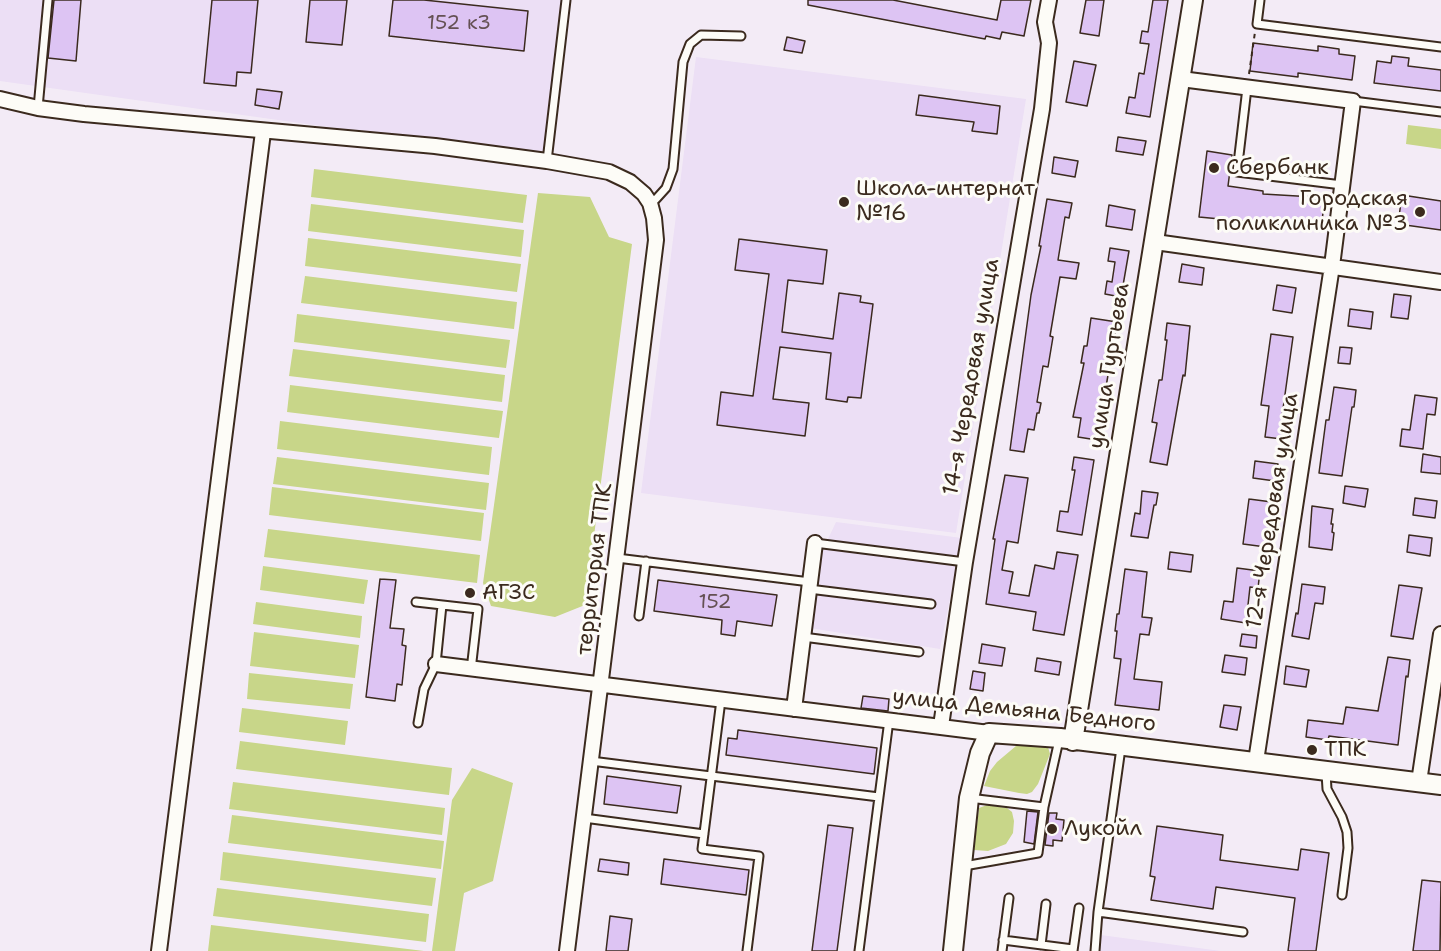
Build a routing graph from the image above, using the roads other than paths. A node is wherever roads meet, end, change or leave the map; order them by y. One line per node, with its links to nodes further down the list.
1 (48, 0): 12 (lane)
2 (566, 0): 15 (lane)
3 (1049, 0): 24 (street, 14-я Чередовая улица)
4 (1193, 0): 8 (main road, улица Гуртьева)
5 (1260, 0): 7 (lane)
6 (741, 36): 17 (lane)
7 (1441, 47)
8 (1181, 79): 9 (street); 18 (main road, улица Гуртьева)
9 (1247, 88): 11 (street); 16 (lane)
10 (0, 99): 12 (street)
11 (1353, 101): 13 (lane); 16 (street, 12-я Чередовая улица)
12 (38, 108): 14 (street)
13 (1441, 112)
14 (263, 132): 15 (street); 65 (street)
15 (547, 161): 17 (street)
16 (1342, 185): 19 (street, 12-я Чередовая улица)
17 (647, 198): 22 (street, территория ТПК)
18 (1155, 242): 19 (street); 42 (main road, улица Гуртьева)
19 (1332, 266): 20 (street); 45 (street, 12-я Чередовая улица)
20 (1441, 282)
21 (815, 543): 24 (lane); 25 (street)
22 (617, 558): 23 (lane); 35 (street, территория ТПК)
23 (646, 561): 25 (lane); 29 (lane)
24 (965, 562): 40 (street, 14-я Чередовая улица)
25 (810, 585): 27 (lane); 31 (street)
26 (416, 602): 28 (lane)
27 (931, 604)
28 (442, 605): 33 (lane); 34 (lane)
29 (639, 616)
30 (1441, 634): 48 (street)
31 (803, 637): 32 (lane); 37 (street)
32 (919, 652)
33 (436, 664): 34 (street, улица Демьяна Бедного); 39 (lane)
34 (471, 670): 35 (street, улица Демьяна Бедного)
35 (601, 686): 36 (street, улица Демьяна Бедного); 44 (street, территория ТПК)
36 (721, 700): 37 (street, улица Демьяна Бедного); 47 (lane)
37 (794, 709): 38 (street, улица Демьяна Бедного)
38 (889, 720): 40 (street, улица Демьяна Бедного); 50 (lane)
39 (418, 723)
40 (942, 726): 41 (street, улица Демьяна Бедного)
41 (989, 733): 42 (main road, улица Демьяна Бедного); 51 (main road)
42 (1066, 739): 43 (main road, улица Демьяна Бедного); 52 (lane)
43 (1121, 745): 45 (main road, улица Демьяна Бедного); 60 (lane)
44 (591, 761): 47 (lane); 53 (street, территория ТПК)
45 (1256, 761): 46 (main road, улица Демьяна Бедного)
46 (1326, 770): 48 (main road, улица Демьяна Бедного); 56 (lane)
47 (712, 776): 50 (lane); 54 (lane)
48 (1419, 782): 49 (main road, улица Демьяна Бедного)
49 (1441, 785)
50 (879, 797): 68 (lane)
51 (969, 798): 52 (lane); 55 (main road)
52 (1044, 807): 55 (lane)
53 (584, 818): 54 (lane); 66 (street, территория ТПК)
54 (704, 834): 67 (lane)
55 (962, 867): 69 (main road)
56 (1342, 895)
57 (1009, 898): 62 (lane)
58 (1046, 904): 63 (lane)
59 (1078, 908): 64 (lane)
60 (1098, 912): 61 (lane); 71 (lane)
61 (1243, 932)
62 (1004, 940): 63 (lane); 70 (lane)
63 (1041, 945): 64 (lane)
64 (1073, 950)
65 (159, 951)
66 (567, 951)
67 (747, 951)
68 (859, 951)
69 (953, 951)
70 (1002, 951)
71 (1095, 951)

